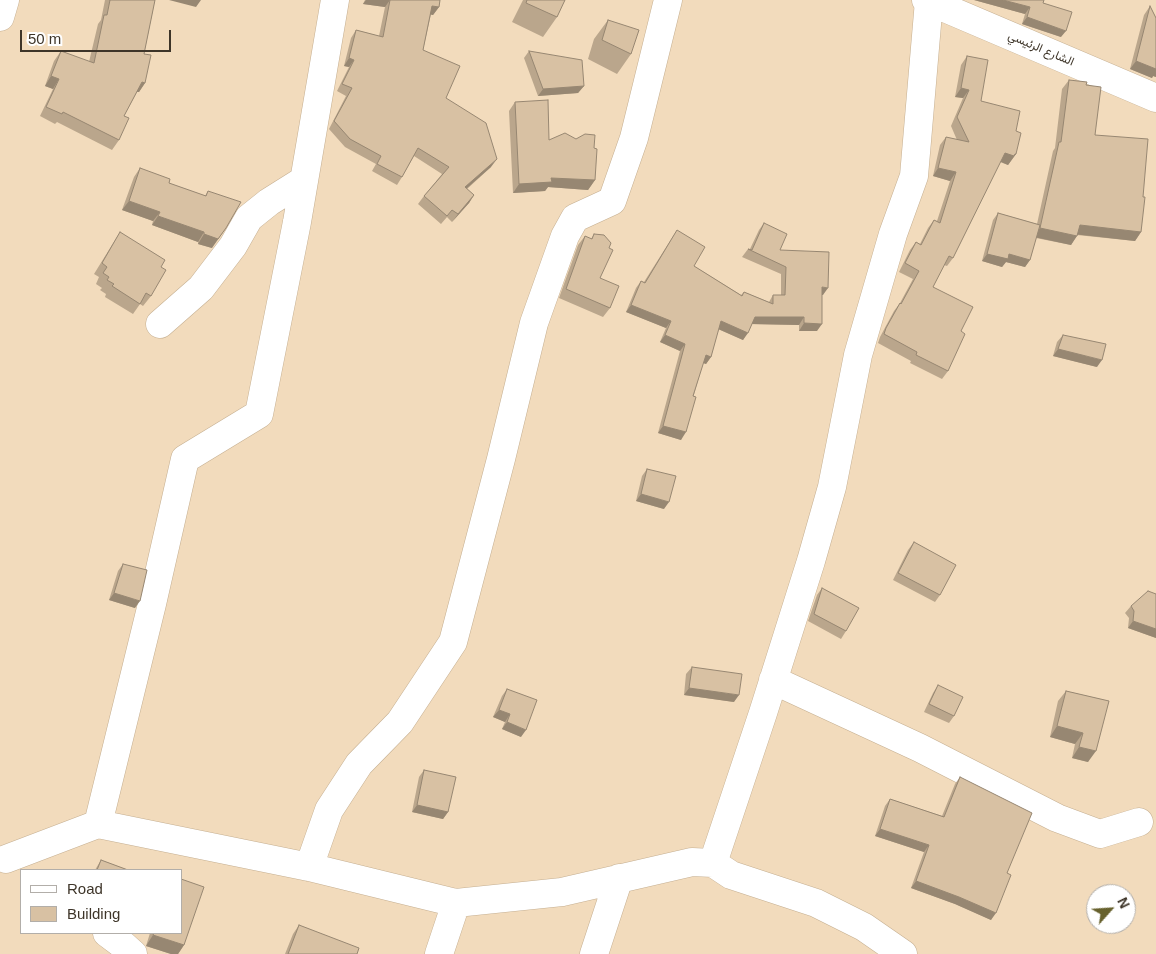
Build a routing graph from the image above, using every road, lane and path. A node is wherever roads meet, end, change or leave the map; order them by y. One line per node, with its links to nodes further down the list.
1 (4, 0): 5 (street)
2 (335, 0): 7 (street)
3 (668, 0): 14 (street)
4 (928, 0): 6 (street, الشارع الرئيسي); 9 (street)
5 (0, 17)
6 (1156, 98)
7 (304, 180): 8 (street); 11 (street)
8 (160, 324)
9 (773, 680): 10 (street); 13 (street)
10 (1139, 822)
11 (98, 824): 12 (street); 14 (street)
12 (9, 862)
13 (713, 863): 15 (street); 19 (street)
14 (310, 867): 16 (street)
15 (619, 878): 16 (street); 18 (street)
16 (456, 903): 17 (street)
17 (439, 954)
18 (594, 954)
19 (903, 954)

